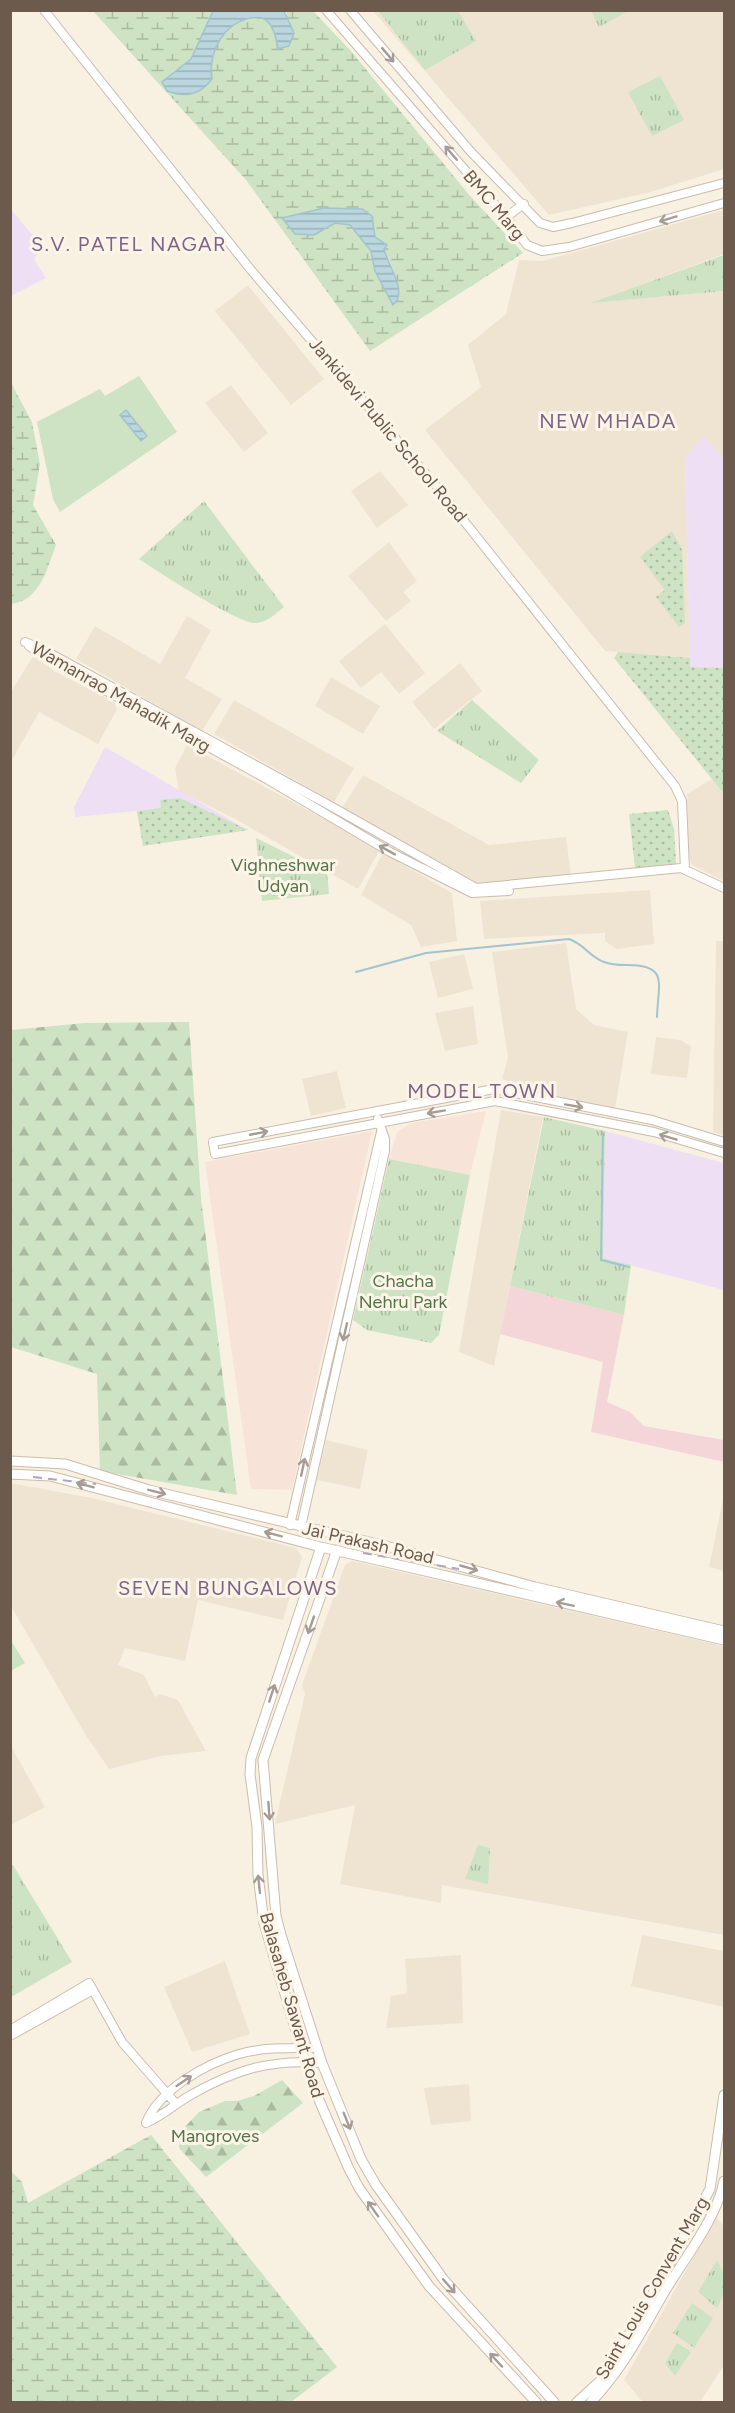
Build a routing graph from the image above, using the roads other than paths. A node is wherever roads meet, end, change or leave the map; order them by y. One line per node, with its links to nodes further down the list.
1 (44, 10): 8 (street, Jankidevi Public School Road)
2 (326, 10): 7 (street, BMC Marg, one-way to 2)
3 (350, 10): 6 (street, BMC Marg, one-way to 6)
4 (724, 183): 6 (street, BMC Marg)
5 (724, 203): 7 (street, BMC Marg, one-way to 7)
6 (524, 204): 7 (street)
7 (506, 217)
8 (685, 869): 8 (street, Wamanrao Mahadik Marg, one-way to 8); 9 (street)
9 (724, 888)
10 (376, 1110): 11 (street); 11 (street, one-way to 10); 13 (street, one-way to 13)
11 (378, 1122): 12 (street); 14 (street, one-way to 11)
12 (381, 1132): 17 (street, one-way to 12); 18 (street, one-way to 18)
13 (724, 1142)
14 (724, 1153)
15 (10, 1461): 19 (main road, Jai Prakash Road, one-way to 19)
16 (10, 1474): 21 (main road, Jai Prakash Road, one-way to 16)
17 (294, 1508): 18 (street); 19 (street)
18 (305, 1511): 20 (street)
19 (290, 1525): 20 (main road, Jai Prakash Road)
20 (301, 1527): 23 (main road, Jai Prakash Road)
21 (321, 1547): 22 (main road, Jai Prakash Road); 30 (main road, Balasaheb Sawant Road, one-way to 21)
22 (337, 1550): 24 (main road, Jai Prakash Road); 31 (main road, Balasaheb Sawant Road, one-way to 31)
23 (443, 1561): 24 (main road); 25 (main road, Jai Prakash Road, one-way to 25)
24 (440, 1574): 26 (main road, Jai Prakash Road, one-way to 24)
25 (724, 1631)
26 (724, 1640)
27 (91, 1986): 28 (street); 29 (street); 34 (street)
28 (10, 2030)
29 (10, 2036)
30 (301, 2048): 31 (street); 32 (main road, Balasaheb Sawant Road); 34 (street, one-way to 30)
31 (317, 2048): 33 (main road, Balasaheb Sawant Road)
32 (306, 2062): 33 (street); 36 (street); 38 (main road, Balasaheb Sawant Road, one-way to 32)
33 (322, 2063): 39 (main road, Balasaheb Sawant Road, one-way to 39)
34 (166, 2093): 36 (street); 36 (street)
35 (724, 2095): 40 (main road, Saint Louis Convent Marg)
36 (176, 2104)
37 (724, 2181): 41 (main road, Saint Louis Convent Marg)
38 (536, 2403)
39 (554, 2403)
40 (577, 2403)
41 (591, 2403)

